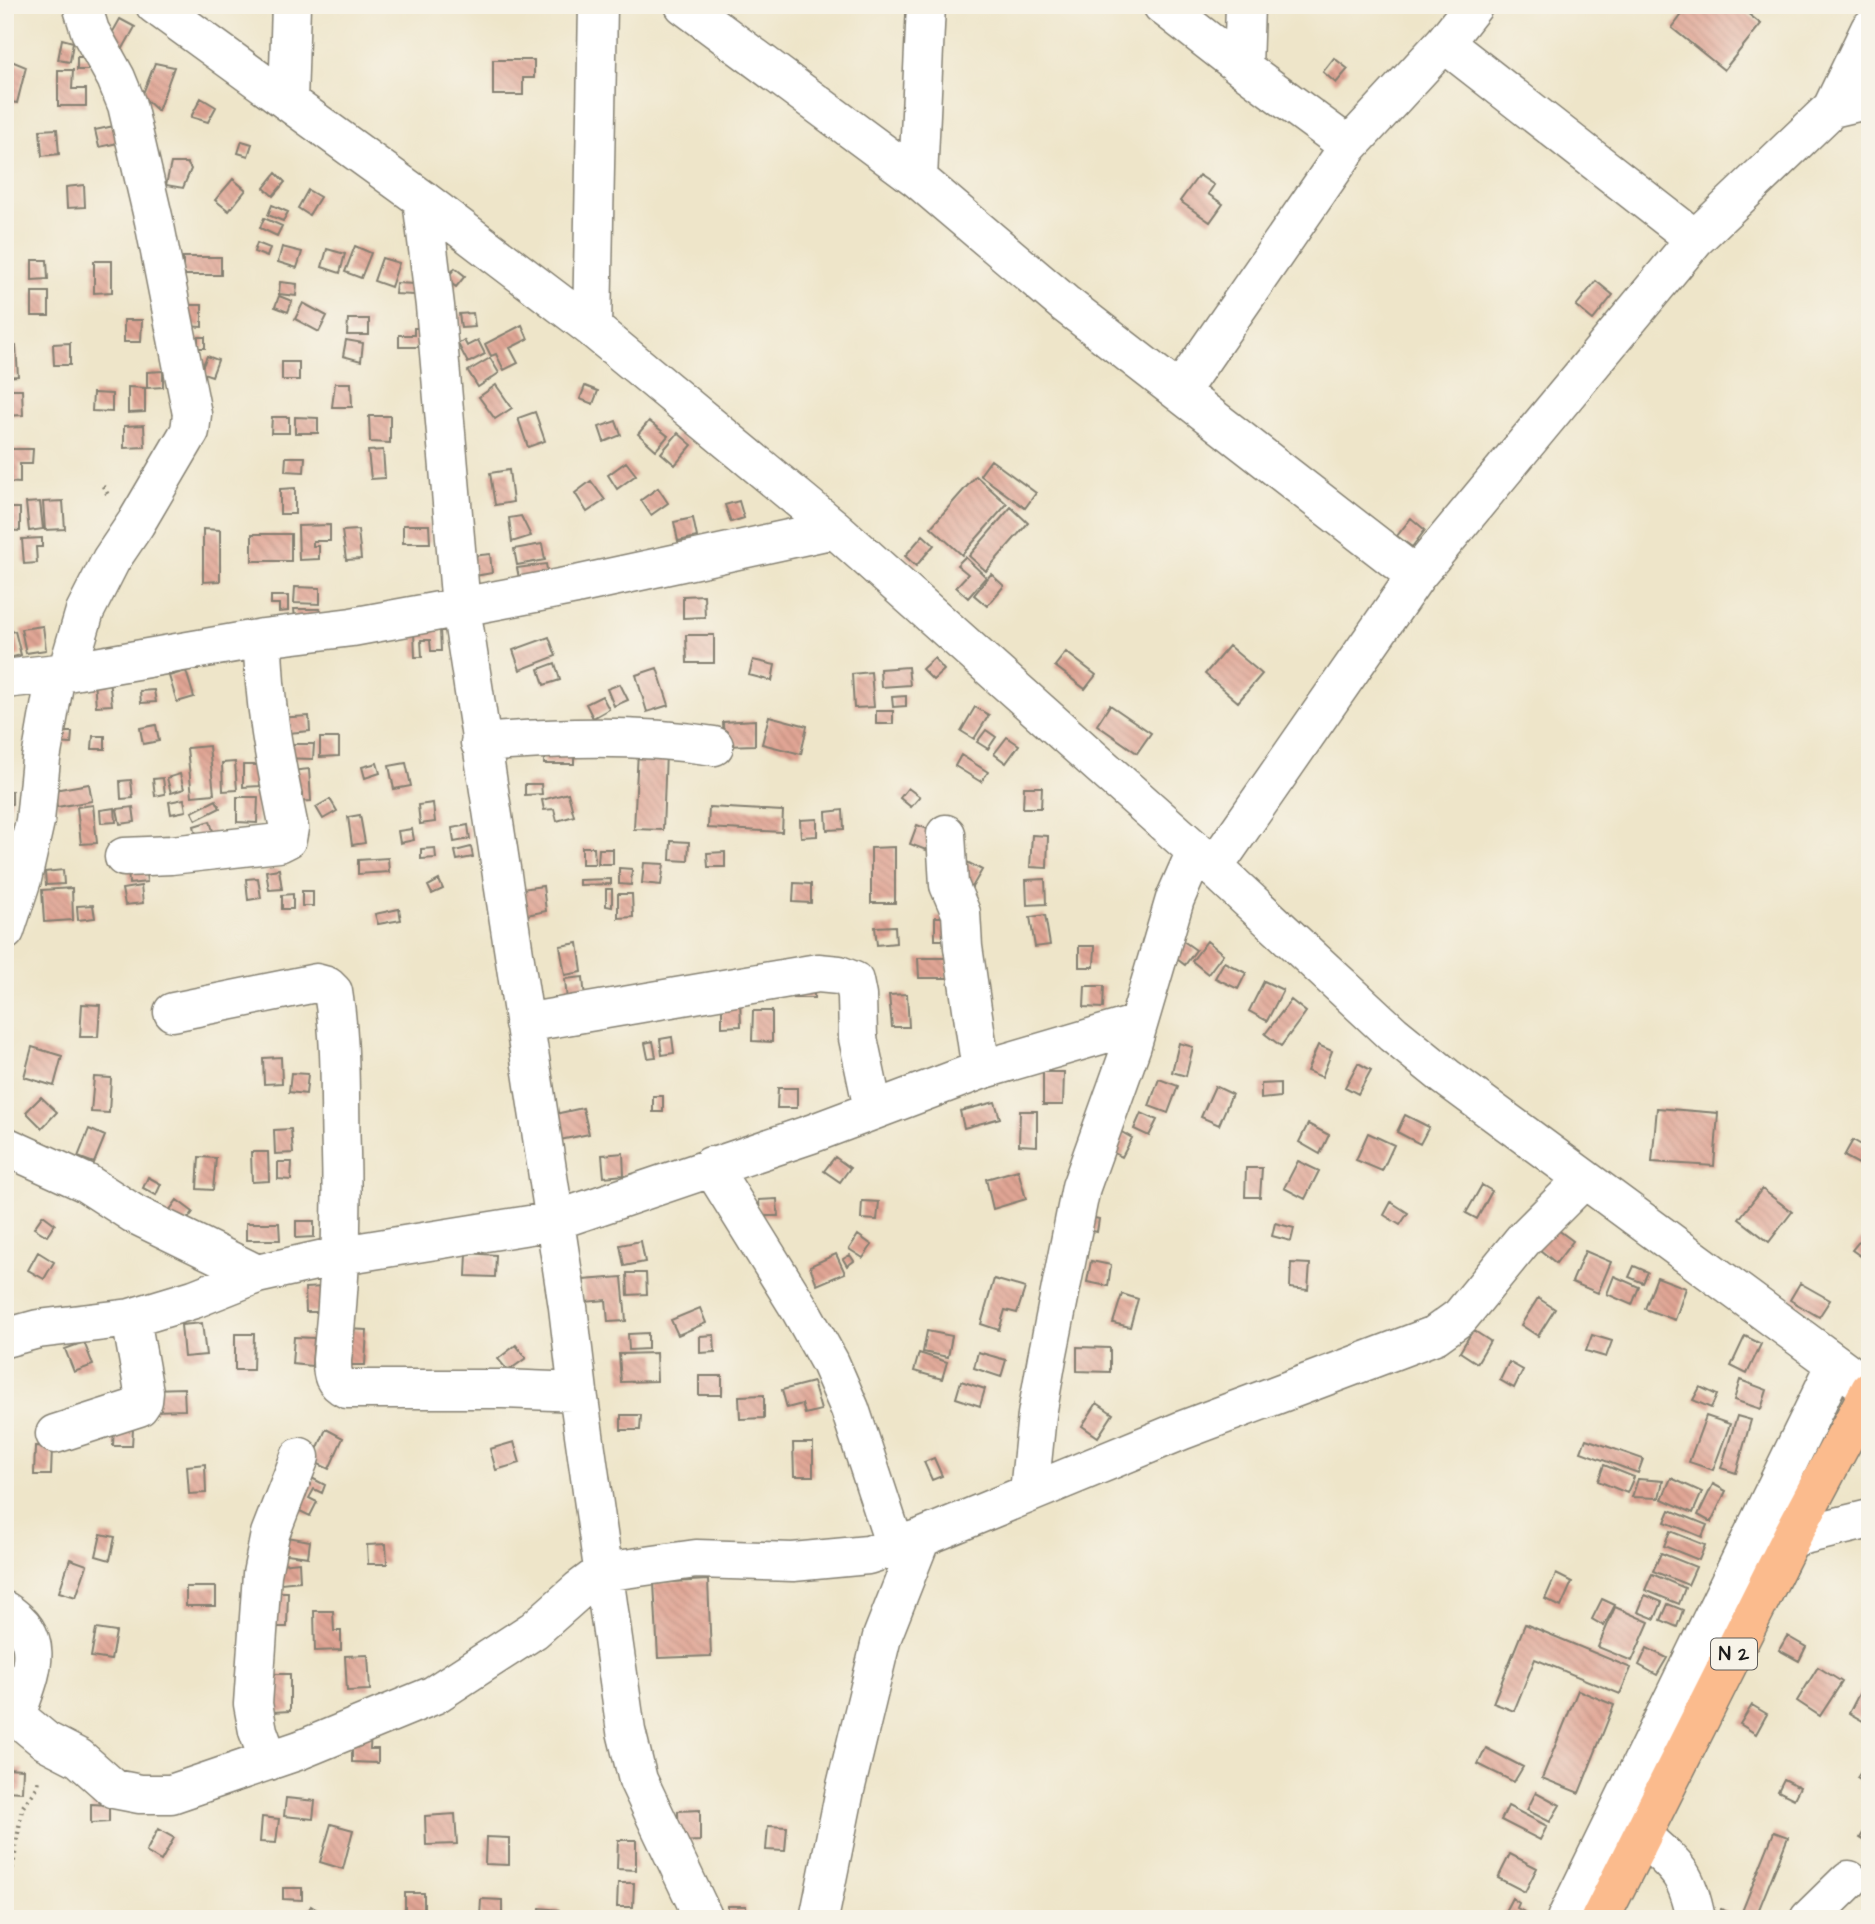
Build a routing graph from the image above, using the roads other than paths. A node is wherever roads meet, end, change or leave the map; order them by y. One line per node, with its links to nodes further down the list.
1 (82, 5): 26 (street)
2 (155, 5): 14 (street)
3 (291, 5): 14 (street)
4 (598, 5): 20 (street)
5 (684, 5): 17 (street)
6 (926, 5): 17 (street)
7 (1162, 5): 12 (street)
8 (1245, 5): 12 (street)
9 (1474, 5): 11 (street)
10 (1870, 29): 15 (street)
11 (1444, 43): 16 (street); 19 (street)
12 (1243, 68): 16 (street)
13 (1870, 99): 15 (street)
14 (288, 101): 18 (street)
15 (1832, 108): 19 (street)
16 (1349, 146): 21 (street)
17 (918, 179): 21 (street)
18 (422, 199): 20 (street); 24 (street)
19 (1695, 239): 23 (street)
20 (592, 328): 22 (street)
21 (1180, 391): 23 (street)
22 (835, 529): 24 (street); 32 (street)
23 (1416, 576): 32 (street)
24 (461, 607): 25 (street); 28 (street)
25 (262, 638): 26 (street); 31 (street)
26 (62, 673): 27 (street); 33 (street)
27 (5, 679)
28 (480, 743): 29 (street); 35 (street)
29 (714, 746)
30 (947, 834): 37 (street)
31 (124, 857)
32 (1205, 859): 36 (street); 41 (street)
33 (5, 931)
34 (173, 1012): 43 (street)
35 (524, 1023): 38 (street); 42 (street)
36 (1138, 1024): 37 (street); 52 (street)
37 (981, 1070): 38 (street)
38 (873, 1109): 40 (street)
39 (5, 1146): 44 (street)
40 (711, 1166): 42 (street); 55 (street)
41 (1583, 1180): 47 (street); 52 (street)
42 (554, 1221): 43 (street); 49 (street)
43 (342, 1255): 44 (street); 49 (street)
44 (257, 1274): 45 (street)
45 (131, 1318): 46 (street); 50 (street)
46 (5, 1338)
47 (1836, 1364): 48 (street); 64 (street)
48 (1870, 1390): 54 (main road, N 2)
49 (578, 1392): 56 (street)
50 (55, 1434)
51 (300, 1457): 59 (street)
52 (1029, 1492): 55 (street)
53 (1870, 1519): 54 (street)
54 (1791, 1538): 60 (main road, N 2)
55 (908, 1542): 56 (street); 63 (street)
56 (603, 1572): 59 (street); 62 (street)
57 (5, 1611): 58 (street)
58 (10, 1711): 59 (street)
59 (269, 1760)
60 (1643, 1837): 65 (main road, N 2); 66 (street)
61 (1849, 1880): 67 (street)
62 (704, 1919)
63 (819, 1919)
64 (1566, 1919)
65 (1600, 1919)
66 (1696, 1919)
67 (1809, 1919)

